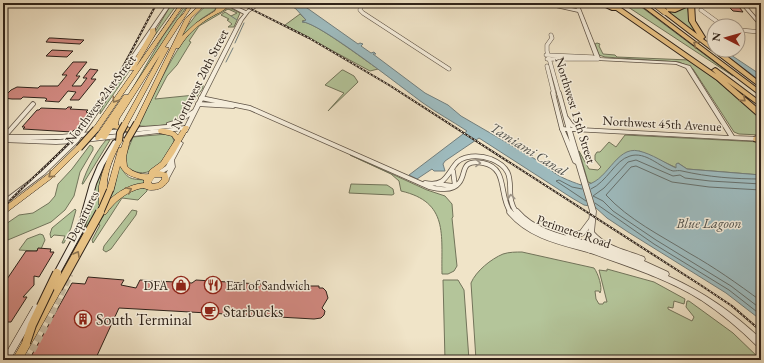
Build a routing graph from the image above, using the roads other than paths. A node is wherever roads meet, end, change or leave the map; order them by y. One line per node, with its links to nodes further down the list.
1 (170, 3): 28 (street)
2 (184, 3): 32 (main road, Northwest 21st Street)
3 (192, 3): 24 (main road)
4 (205, 3): 24 (main road)
5 (215, 3): 22 (main road)
6 (361, 3): 38 (street)
7 (509, 3): 21 (street)
8 (576, 3): 21 (street)
9 (600, 3): 26 (highway)
10 (610, 3): 26 (highway)
11 (617, 3): 48 (highway)
12 (641, 3): 42 (highway, one-way to 12)
13 (646, 3): 14 (highway)
14 (685, 3)
15 (691, 3): 33 (highway)
16 (742, 3): 27 (street)
17 (258, 4): 19 (street); 23 (street)
18 (655, 4): 34 (highway, bridge)
19 (233, 6): 22 (main road); 23 (street); 29 (street)
20 (701, 10): 25 (street)
21 (579, 11): 37 (street)
22 (217, 12): 39 (main road)
23 (247, 12): 29 (street, Northwest 20th Street)
24 (188, 15): 39 (main road); 53 (main road); 54 (main road, Northwest 21st Street)
25 (712, 18)
26 (632, 19): 51 (highway, one-way to 51)
27 (761, 25)
28 (153, 29): 40 (main road); 61 (street)
29 (236, 29): 43 (street, Northwest 20th Street)
30 (746, 31): 31 (street)
31 (761, 32)
32 (162, 34): 40 (main road, Northwest 21st Street); 60 (main road)
33 (706, 41)
34 (706, 43)
35 (546, 56): 35 (street, Northwest 15th Street); 37 (street); 44 (street, Northwest 15th Street); 45 (street, Northwest 15th Street)
36 (725, 58): 41 (highway)
37 (598, 59): 63 (street)
38 (450, 69)
39 (160, 78): 65 (main road, Departures, bridge)
40 (128, 82): 60 (main road, Northwest 21st Street, one-way to 60)
41 (761, 86)
42 (761, 94)
43 (201, 98): 47 (street, Northwest 20th Street); 49 (street)
44 (554, 101): 45 (street); 57 (street, Northwest 15th Street)
45 (562, 101): 52 (street, Northwest 15th Street)
46 (33, 104): 62 (street)
47 (198, 104): 49 (street); 50 (street, Northwest 20th Street)
48 (761, 105)
49 (245, 107): 75 (street)
50 (195, 110): 55 (street, Northwest 20th Street); 56 (street)
51 (761, 114)
52 (566, 118): 58 (street, Northwest 15th Street); 59 (street)
53 (117, 119): 54 (main road); 60 (main road)
54 (127, 127): 56 (street); 60 (street); 68 (main road, Northwest 21st Street, bridge)
55 (187, 127): 56 (street); 66 (main road); 70 (street, Northwest 20th Street)
56 (162, 129): 60 (street); 66 (main road)
57 (562, 129): 58 (street, Northwest 45th Avenue); 76 (street, Northwest 15th Street)
58 (569, 130): 59 (street, Northwest 45th Avenue); 69 (street, Northwest 15th Street)
59 (593, 131): 63 (street, Northwest 45th Avenue); 69 (street)
60 (101, 134): 61 (street); 67 (street); 83 (main road, Northwest 21st Street, one-way to 83, bridge)
61 (80, 135): 62 (street); 67 (street)
62 (4, 138): 67 (street)
63 (733, 138): 64 (street, Northwest 45th Avenue)
64 (760, 139)
65 (128, 140): 73 (main road); 91 (main road, Departures, one-way to 65, bridge)
66 (178, 140): 73 (main road)
67 (76, 141): 80 (street)
68 (117, 141): 78 (main road, one-way to 78); 88 (main road, Departures)
69 (574, 144): 76 (street, Northwest 15th Street)
70 (172, 160): 72 (street, Northwest 20th Street); 74 (street, Northwest 20th Street)
71 (453, 168): 77 (street, Perimeter Road); 79 (street); 86 (street, Perimeter Road, one-way to 71)
72 (156, 174): 73 (main road); 74 (main road); 78 (main road)
73 (136, 175)
74 (166, 178): 78 (main road)
75 (412, 180): 77 (street); 79 (street)
76 (585, 182): 84 (street, Northwest 15th Street)
77 (433, 184): 79 (street)
78 (148, 185)
79 (455, 186): 87 (street, Perimeter Road, one-way to 87)
80 (16, 194): 81 (street); 82 (street)
81 (3, 198)
82 (3, 203)
83 (3, 212)
84 (593, 214): 85 (street, Northwest 15th Street); 86 (street)
85 (592, 233): 87 (street, Northwest 15th Street); 89 (street)
86 (562, 237): 87 (street, Perimeter Road)
87 (591, 248): 89 (street, Perimeter Road); 90 (street, Perimeter Road)
88 (57, 273): 91 (main road, bridge); 93 (main road, Departures, bridge)
89 (669, 275): 90 (street, Perimeter Road)
90 (685, 286): 92 (street, Perimeter Road)
91 (26, 343): 94 (main road, Departures)
92 (761, 344)
93 (6, 360)
94 (17, 360)

